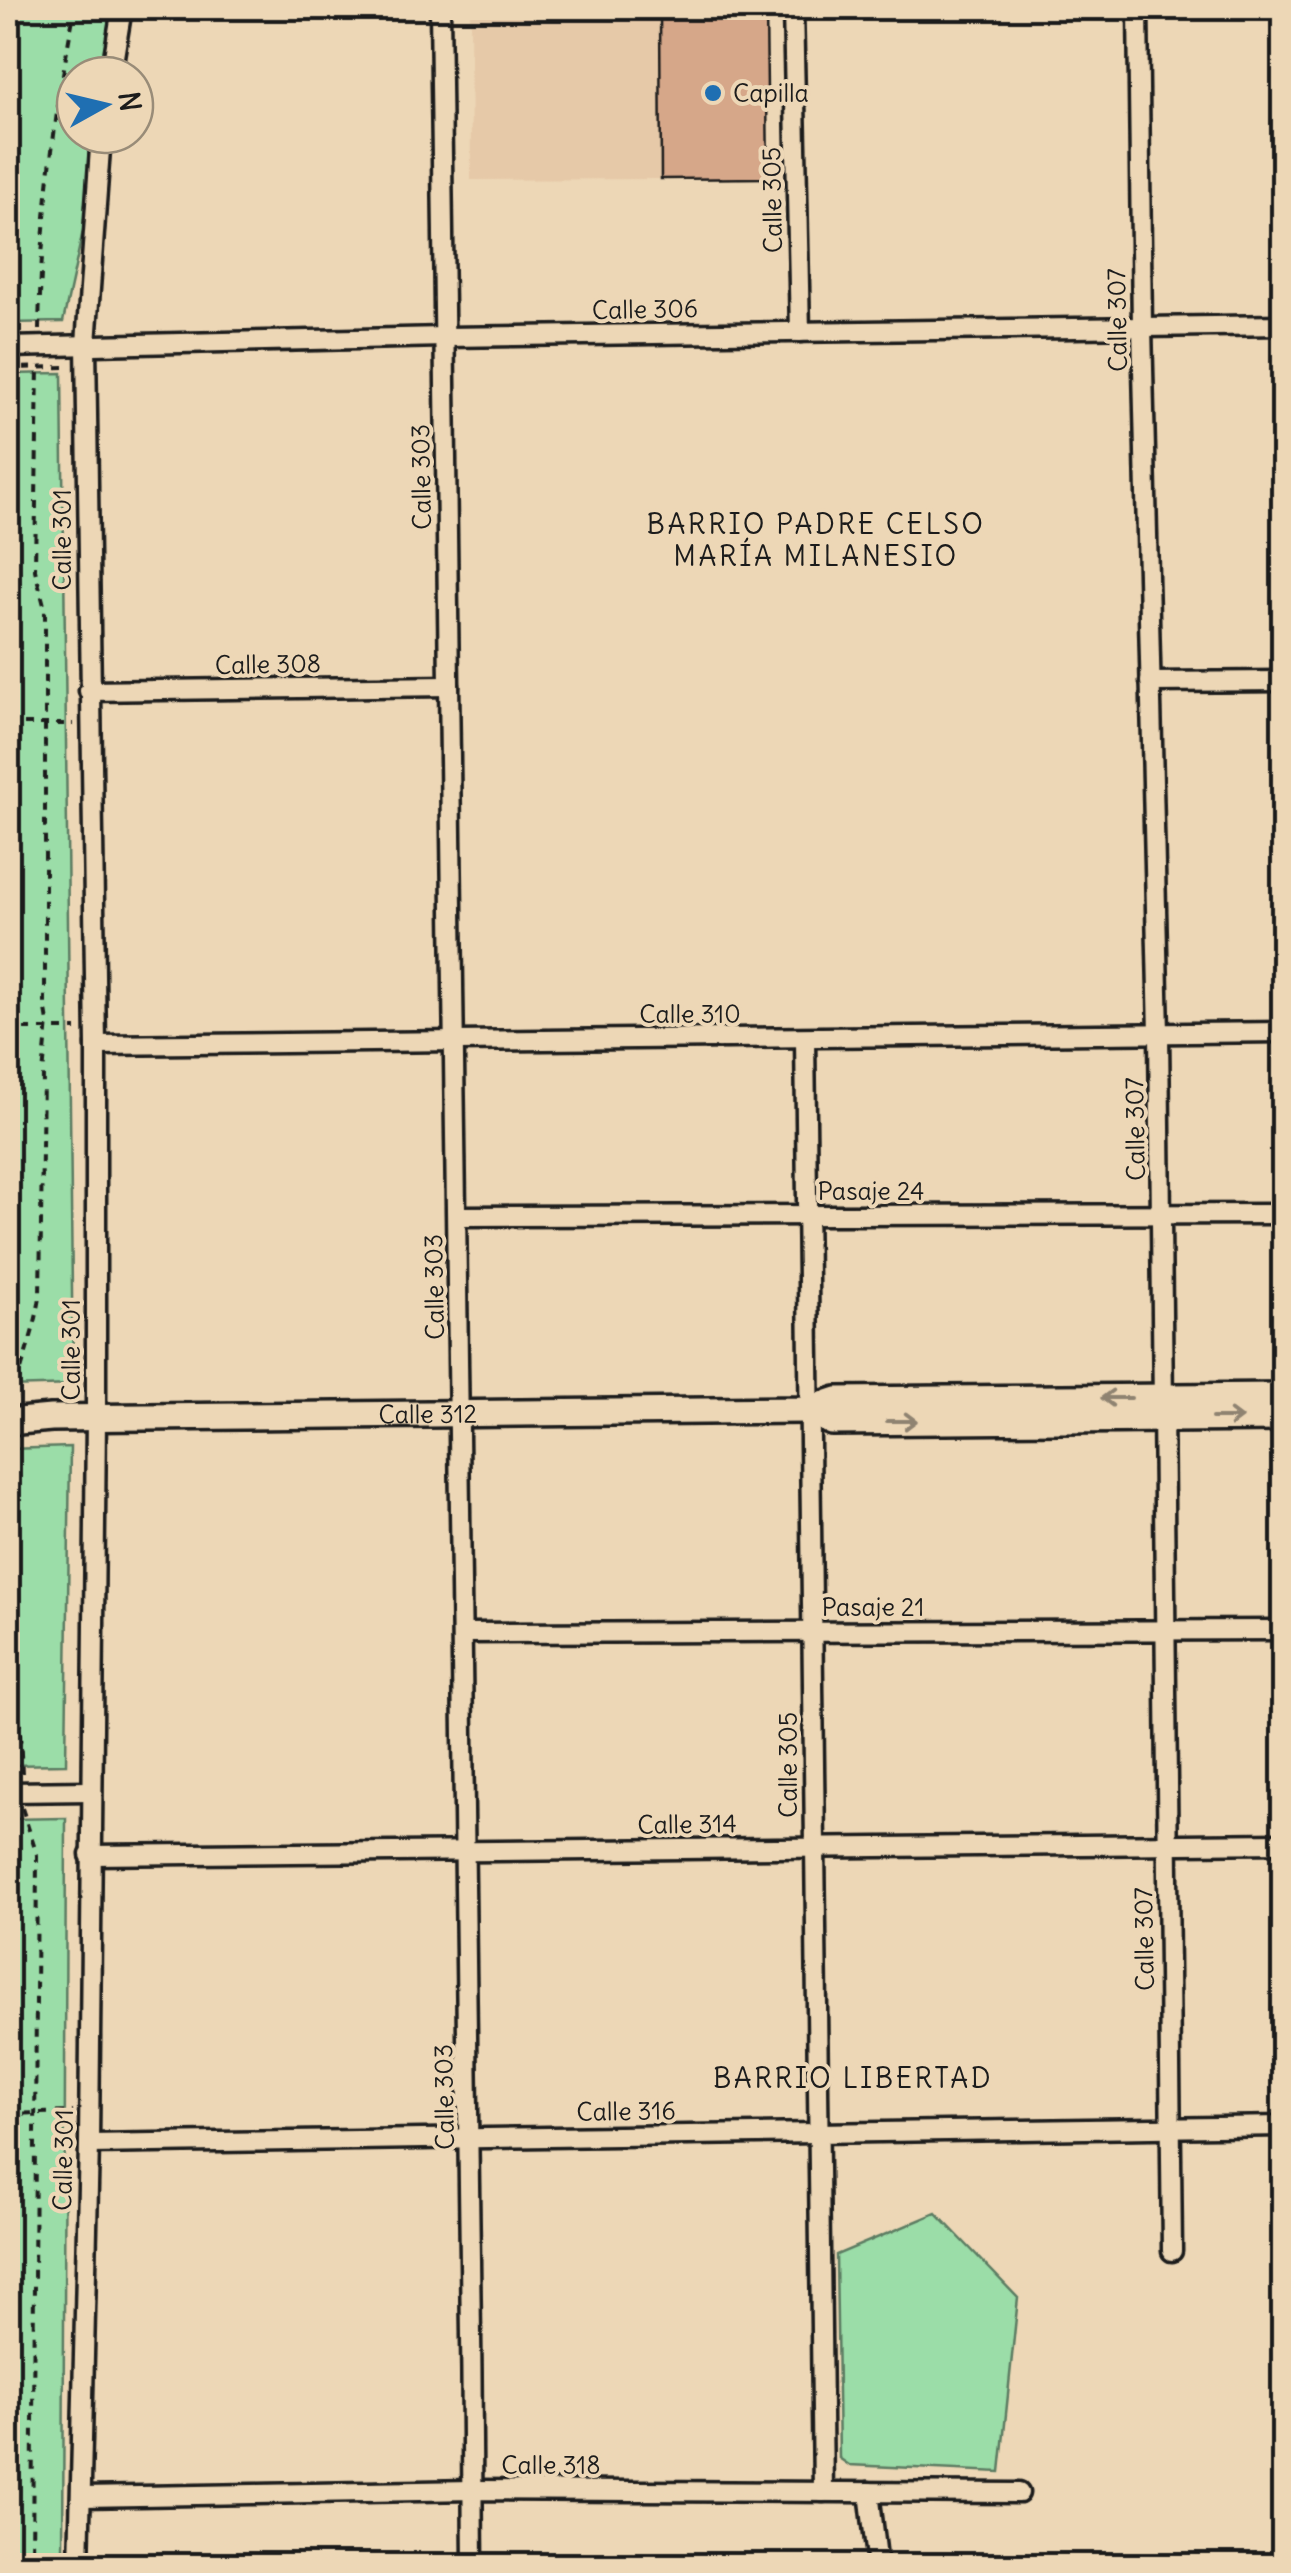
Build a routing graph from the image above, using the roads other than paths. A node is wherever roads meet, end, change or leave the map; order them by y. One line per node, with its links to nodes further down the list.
1 (122, 8): 5 (street)
2 (440, 8): 10 (street, Calle 303)
3 (793, 8): 9 (street, Calle 305)
4 (1138, 8): 8 (street, Calle 307)
5 (114, 55)
6 (100, 155): 11 (street, Calle 301)
7 (1284, 325): 8 (street, Calle 306)
8 (1142, 327): 9 (street, Calle 306); 14 (street, Calle 307)
9 (800, 332): 10 (street, Calle 306)
10 (444, 337): 11 (street, Calle 306); 15 (street, Calle 303)
11 (86, 344): 12 (street, Calle 306); 16 (street, Calle 301)
12 (8, 347)
13 (1284, 681): 14 (street)
14 (1150, 682): 18 (street, Calle 307)
15 (449, 686): 16 (street, Calle 308); 21 (street, Calle 303)
16 (88, 691): 19 (street, Calle 301)
17 (1284, 1032): 18 (street, Calle 310)
18 (1159, 1033): 20 (street, Calle 310); 22 (street, Calle 307)
19 (96, 1037): 21 (street, Calle 310); 31 (street, Calle 301)
20 (806, 1038): 21 (street, Calle 310); 25 (street, Calle 305)
21 (453, 1040): 24 (street, Calle 303)
22 (1160, 1214): 23 (street, Pasaje 24); 25 (street, Pasaje 24); 27 (street, Calle 307)
23 (1284, 1214)
24 (458, 1216): 25 (street, Pasaje 24); 30 (street, Calle 303)
25 (807, 1216): 28 (street, Calle 305)
26 (1284, 1396): 27 (street, Calle 312)
27 (1164, 1408): 28 (street, Calle 312); 32 (street, Calle 312, one-way to 32); 33 (street, Calle 307)
28 (807, 1410): 30 (street, Calle 312); 35 (street, Calle 305)
29 (8, 1416): 31 (street, Calle 312)
30 (462, 1416): 31 (street, Calle 312); 36 (street, Calle 303)
31 (96, 1417): 37 (street, Calle 301)
32 (1284, 1418)
33 (1165, 1630): 34 (street, Pasaje 21); 35 (street, Pasaje 21); 40 (street, Calle 307)
34 (1284, 1630)
35 (812, 1632): 36 (street, Pasaje 21); 41 (street, Calle 305)
36 (463, 1634): 42 (street, Calle 303)
37 (91, 1790): 38 (street); 43 (street, Calle 301)
38 (15, 1791)
39 (1284, 1843): 40 (street, Calle 314)
40 (1168, 1844): 41 (street, Calle 314); 45 (street, Calle 307)
41 (813, 1848): 42 (street, Calle 314); 46 (street, Calle 305)
42 (464, 1851): 43 (street, Calle 314); 47 (street, Calle 303)
43 (90, 1855): 48 (street, Calle 301)
44 (1284, 2126): 45 (street, Calle 316)
45 (1171, 2127): 46 (street, Calle 316); 49 (street, Calle 307)
46 (818, 2133): 47 (street, Calle 316); 51 (street, Calle 305)
47 (470, 2138): 48 (street, Calle 316); 50 (street, Calle 303)
48 (89, 2144): 54 (street, Calle 301)
49 (1172, 2251)
50 (473, 2490): 51 (street, Calle 318); 54 (street, Calle 318); 56 (street, Calle 303)
51 (823, 2492): 52 (street, Calle 318)
52 (869, 2492): 53 (street, Calle 318); 57 (street)
53 (1020, 2493)
54 (83, 2497): 55 (street, Calle 301)
55 (80, 2566)
56 (474, 2566)
57 (878, 2566)

